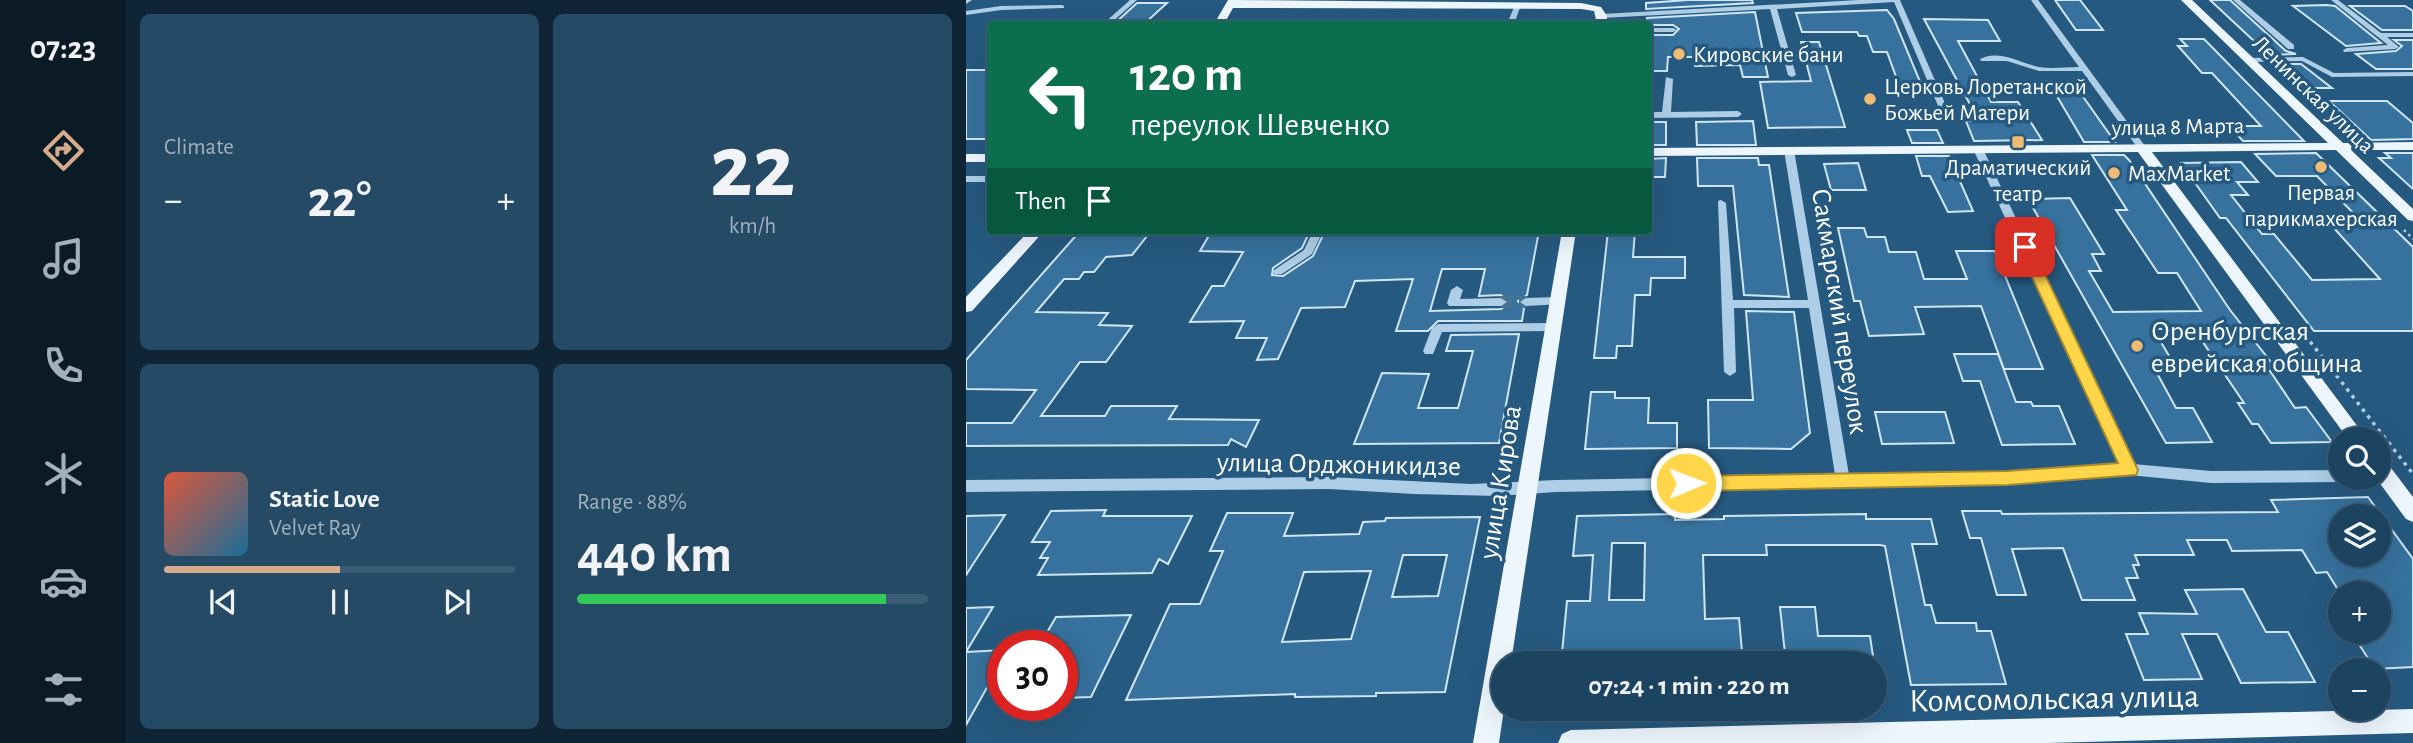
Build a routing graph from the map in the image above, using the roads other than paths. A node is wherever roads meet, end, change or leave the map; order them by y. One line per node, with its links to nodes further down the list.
1 (1134, 0): 16 (street)
2 (1896, 0): 13 (street); 31 (street)
3 (2034, 0): 27 (street)
4 (2186, 0): 26 (main road, Ленинская улица)
5 (2236, 0): 23 (street)
6 (2334, 0): 21 (street)
7 (1435, 2): 8 (main road); 10 (main road)
8 (1489, 2): 11 (main road)
9 (1231, 3): 10 (main road); 17 (main road)
10 (1326, 3)
11 (1518, 5): 15 (main road); 18 (street)
12 (1062, 7): 14 (street)
13 (1773, 7): 15 (street); 29 (street)
14 (966, 13)
15 (1602, 20)
16 (1110, 21)
17 (1221, 21)
18 (1511, 21)
19 (1652, 30): 20 (street)
20 (1673, 30)
21 (2381, 35): 22 (street); 24 (street)
22 (2413, 35)
23 (2291, 47)
24 (2347, 50)
25 (1984, 59): 27 (street)
26 (2248, 60): 28 (street); 35 (main road, Ленинская улица)
27 (2084, 69): 37 (street)
28 (2413, 74)
29 (1792, 75)
30 (1669, 79): 34 (street)
31 (1943, 108)
32 (1738, 114): 34 (street)
33 (1652, 115): 34 (street)
34 (1666, 115)
35 (2337, 146): 36 (main road, улица 8 Марта); 37 (main road, улица 8 Марта); 46 (main road, Ленинская улица)
36 (2413, 146)
37 (2142, 148): 38 (main road, улица 8 Марта); 61 (main road)
38 (1978, 149): 39 (main road, улица 8 Марта); 62 (street)
39 (1789, 150): 40 (main road, улица 8 Марта); 56 (street, Сакмарский переулок)
40 (1652, 152)
41 (966, 158): 42 (main road)
42 (987, 158)
43 (966, 179): 44 (street)
44 (987, 179)
45 (1721, 203): 55 (street)
46 (2413, 218)
47 (1033, 235): 57 (main road)
48 (1316, 235): 50 (street)
49 (1568, 235): 52 (main road, улица Кирова)
50 (1278, 272)
51 (1457, 290): 53 (street)
52 (1558, 301): 54 (street); 58 (main road, улица Кирова)
53 (1501, 302)
54 (1526, 302)
55 (1728, 304): 56 (street); 60 (street)
56 (1815, 304): 64 (street, Сакмарский переулок)
57 (966, 307)
58 (1554, 327): 59 (street); 67 (main road, улица Кирова)
59 (1429, 351)
60 (1730, 372)
61 (2349, 427)
62 (2129, 470): 63 (street, улица Орджоникидзе); 64 (street, улица Орджоникидзе)
63 (2328, 475)
64 (1843, 480): 67 (street, улица Орджоникидзе)
65 (966, 485): 67 (street, улица Орджоникидзе)
66 (2391, 486): 68 (main road)
67 (1528, 489): 70 (main road, улица Кирова)
68 (2413, 513)
69 (2413, 721): 71 (main road, Комсомольская улица)
70 (1486, 743)
71 (1572, 743)

